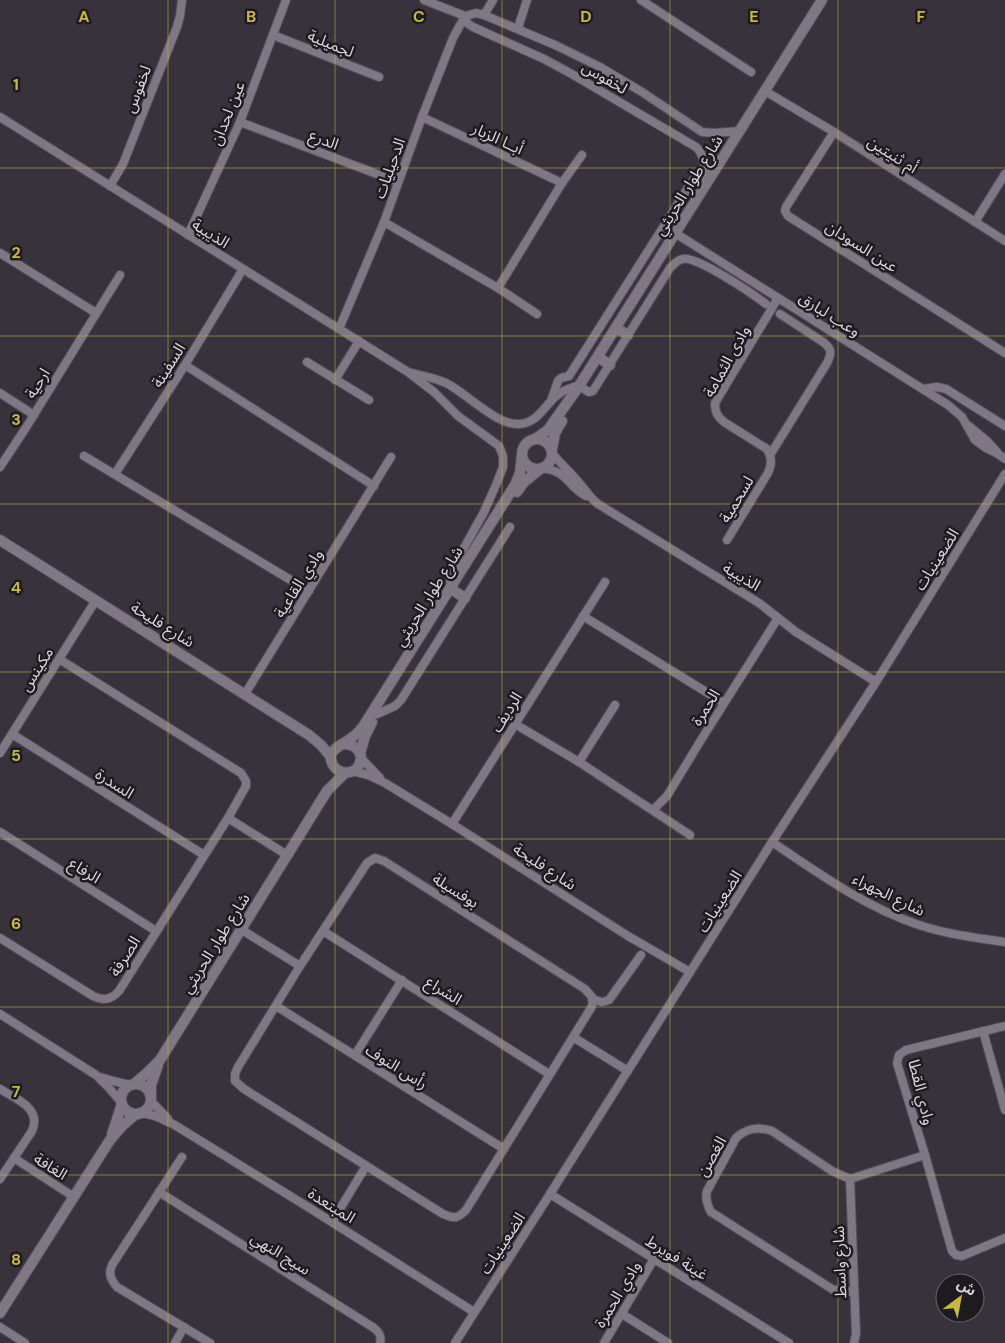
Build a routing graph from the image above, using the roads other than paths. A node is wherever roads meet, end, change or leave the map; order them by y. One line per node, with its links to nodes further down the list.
1 (182, 0): 26 (street, لخفوس)
2 (286, 0): 11 (street, عين لحدان)
3 (424, 0): 9 (street, لخفوس)
4 (493, 0): 8 (street)
5 (526, 0): 10 (street)
6 (641, 0): 12 (street)
7 (822, 0): 14 (street, شارع طوار الحريثي)
8 (484, 15): 9 (street, لخفوس); 10 (street, لخفوس)
9 (465, 16): 16 (street, الدحيليات); 25 (street, لخفوس)
10 (518, 28): 18 (street, لخفوس)
11 (273, 34): 13 (street, لجميلية); 17 (street, عين لحدان)
12 (751, 72)
13 (379, 77)
14 (765, 91): 18 (street, شارع طوار الحريثي); 19 (street, أم ثنيتين)
15 (0, 117): 26 (street, الذيبية)
16 (422, 117): 23 (street, الدحيليات); 24 (street, أبــا الزبار)
17 (240, 122): 23 (street, الدرع); 30 (street, عين لحدان)
18 (740, 131): 25 (street, شارع طوار الحريثي)
19 (834, 132): 28 (street, أم ثنيتين); 45 (street, عين السودان)
20 (582, 155): 24 (street)
21 (1005, 174): 28 (street)
22 (693, 180): 57 (street)
23 (398, 182): 27 (street, الدحيليات)
24 (562, 183): 35 (street)
25 (706, 184): 29 (street, شارع طوار الحريثي)
26 (110, 186): 30 (street, الذيبية)
27 (384, 222): 35 (street); 42 (street, الدحيليات)
28 (975, 222): 31 (street, أم ثنيتين)
29 (675, 233): 36 (street, وعب لبارق); 41 (street, شارع طوار الحريثي)
30 (188, 235): 33 (street, الذيبية)
31 (1005, 241)
32 (0, 253): 38 (street)
33 (243, 269): 42 (street, الذيبية); 48 (street, السفينة)
34 (120, 275): 38 (street, ارحية)
35 (498, 288): 39 (street)
36 (778, 298): 54 (street, وعب لبارق); 64 (street, وادى الثمامة)
37 (766, 304): 43 (street)
38 (96, 313): 59 (street, ارحية)
39 (537, 314)
40 (780, 314): 64 (street)
41 (616, 328): 43 (street); 46 (street, شارع طوار الحريثي)
42 (339, 329): 44 (street, الذيبية)
43 (628, 335): 49 (street)
44 (359, 341): 50 (street, الذيبية); 51 (street)
45 (1005, 353)
46 (598, 358): 49 (street); 53 (street, شارع طوار الحريثي)
47 (307, 362): 51 (street)
48 (185, 365): 70 (street, السفينة); 72 (street)
49 (610, 365): 53 (street, الذيبية)
50 (408, 372): 52 (street, الذيبية); 55 (street, الذيبية)
51 (336, 380): 58 (street)
52 (441, 381): 55 (street); 57 (street, الذيبية)
53 (579, 386): 57 (street, الذيبية); 61 (street, شارع طوار الحريثي); 62 (street, شارع طوار الحريثي)
54 (923, 389): 60 (street); 67 (street, وعب لبارق)
55 (434, 392): 78 (street, الذيبية)
56 (0, 393): 59 (street)
57 (552, 398)
58 (369, 400)
59 (34, 415): 68 (street, ارحية)
60 (1005, 426)
61 (535, 439): 62 (street); 63 (street)
62 (552, 451): 69 (street); 73 (street, الذيبية)
63 (522, 454): 69 (street); 78 (street, شارع طوار الحريثي)
64 (770, 455): 76 (street, لسحمية)
65 (84, 456): 70 (street)
66 (391, 457): 72 (street, وادي القاعية)
67 (1005, 459)
68 (0, 467)
69 (541, 469): 73 (street, الذيبية); 78 (street, شارع طوار الحريثي)
70 (115, 474): 79 (street)
71 (1005, 474): 85 (street, الضعينيات)
72 (374, 486): 79 (street, وادي القاعية)
73 (590, 498): 83 (street, الذيبية)
74 (510, 527): 80 (street)
75 (0, 540): 81 (street, شارع فليحة)
76 (727, 540)
77 (605, 582): 82 (street, الرديف)
78 (452, 590): 80 (street); 89 (street, شارع طوار الحريثي); 93 (street, شارع طوار الحريثي)
79 (309, 591): 86 (street, وادي القاعية)
80 (465, 598): 89 (street)
81 (96, 600): 84 (street, مكينس); 86 (street, شارع فليحة)
82 (583, 616): 87 (street); 90 (street, الرديف)
83 (778, 618): 85 (street, الذيبية); 87 (street, الحمرة)
84 (59, 659): 91 (street, مكينس); 102 (street, الصرفة)
85 (876, 682): 106 (street, الضعينيات)
86 (245, 694): 92 (street, شارع فليحة)
87 (724, 703): 101 (street, الحمرة)
88 (615, 705): 97 (street)
89 (377, 714): 95 (street, شارع طوار الحريثي)
90 (515, 724): 97 (street); 103 (street, الرديف)
91 (12, 734): 94 (street, مكينس); 107 (street, السدرة)
92 (308, 735): 93 (street, شارع فليحة); 96 (street, شارع فليحة)
93 (342, 744): 95 (street); 96 (street)
94 (0, 753)
95 (360, 756): 98 (street); 99 (street, شارع فليحة)
96 (332, 761): 98 (street); 100 (street, شارع طوار الحريثي)
97 (579, 762): 101 (street)
98 (349, 772): 99 (street, شارع فليحة); 100 (street, شارع طوار الحريثي)
99 (385, 783): 103 (street, شارع فليحة)
100 (327, 792): 108 (street, شارع طوار الحريثي)
101 (653, 810): 105 (street)
102 (228, 818): 107 (street, الصرفة); 108 (street)
103 (452, 824): 116 (street, شارع فليحة)
104 (0, 832): 110 (street, الرفاع)
105 (690, 835)
106 (772, 842): 113 (street, شارع الجهراء); 116 (street, الضعينيات)
107 (204, 855): 110 (street, الصرفة)
108 (287, 855): 109 (street, شارع طوار الحريثي)
109 (242, 930): 115 (street); 125 (street, شارع طوار الحريثي)
110 (156, 931): 112 (street, الصرفة)
111 (323, 931): 115 (street, بوفسيلة); 117 (street, الشراع); 118 (street, بوفسيلة)
112 (0, 938)
113 (1005, 942)
114 (641, 955): 118 (street)
115 (300, 966): 119 (street, بوفسيلة)
116 (690, 972): 126 (street, الضعينيات)
117 (402, 980): 124 (street); 127 (street, الشراع)
118 (592, 999): 123 (street, بوفسيلة)
119 (276, 1006): 124 (street, رأس النوف); 141 (street, بوفسيلة)
120 (0, 1014): 128 (street)
121 (1005, 1026): 122 (street, وادي القطا)
122 (984, 1031): 133 (street); 138 (street, وادي القطا)
123 (573, 1037): 126 (street); 127 (street, بوفسيلة)
124 (355, 1055): 137 (street, رأس النوف)
125 (160, 1060): 129 (street, شارع طوار الحريثي); 131 (street, شارع طوار الحريثي)
126 (628, 1071): 145 (street, الضعينيات)
127 (549, 1074): 137 (street, بوفسيلة)
128 (96, 1075): 129 (street); 132 (street)
129 (132, 1084): 131 (street); 132 (street)
130 (0, 1089): 140 (street, الغافة)
131 (151, 1098): 134 (street); 135 (street, المبتعدة)
132 (121, 1103): 134 (street); 136 (street)
133 (1005, 1110)
134 (139, 1114): 135 (street, المبتعدة); 136 (street)
135 (174, 1124): 147 (street, المبتعدة)
136 (110, 1140): 146 (street)
137 (504, 1149): 141 (street, بوفسيلة)
138 (925, 1155): 143 (street); 148 (street, وادي القطا)
139 (182, 1157): 144 (street)
140 (14, 1158): 142 (street, الغافة); 146 (street, الغافة)
141 (366, 1166): 147 (street)
142 (0, 1179)
143 (850, 1179): 150 (street, شارع واسط); 150 (street, الغصن)
144 (159, 1192): 155 (street); 159 (street, سيج النهي)
145 (550, 1194): 149 (street, غينة فويرط); 151 (street, الضعينيات)
146 (74, 1197): 152 (street)
147 (332, 1222): 151 (street, المبتعدة)
148 (1005, 1238)
149 (654, 1259): 153 (street, وادي الحمرة); 163 (street, غينة فويرط)
150 (854, 1291): 164 (street, شارع واسط)
151 (474, 1312): 160 (street, الضعينيات)
152 (0, 1314)
153 (622, 1314): 161 (street, وادي الحمرة); 162 (street)
154 (0, 1327): 156 (street)
155 (184, 1327): 157 (street); 158 (street)
156 (25, 1343)
157 (175, 1343)
158 (210, 1343)
159 (380, 1343)
160 (455, 1343)
161 (604, 1343)
162 (668, 1343)
163 (789, 1343)
164 (854, 1343)

